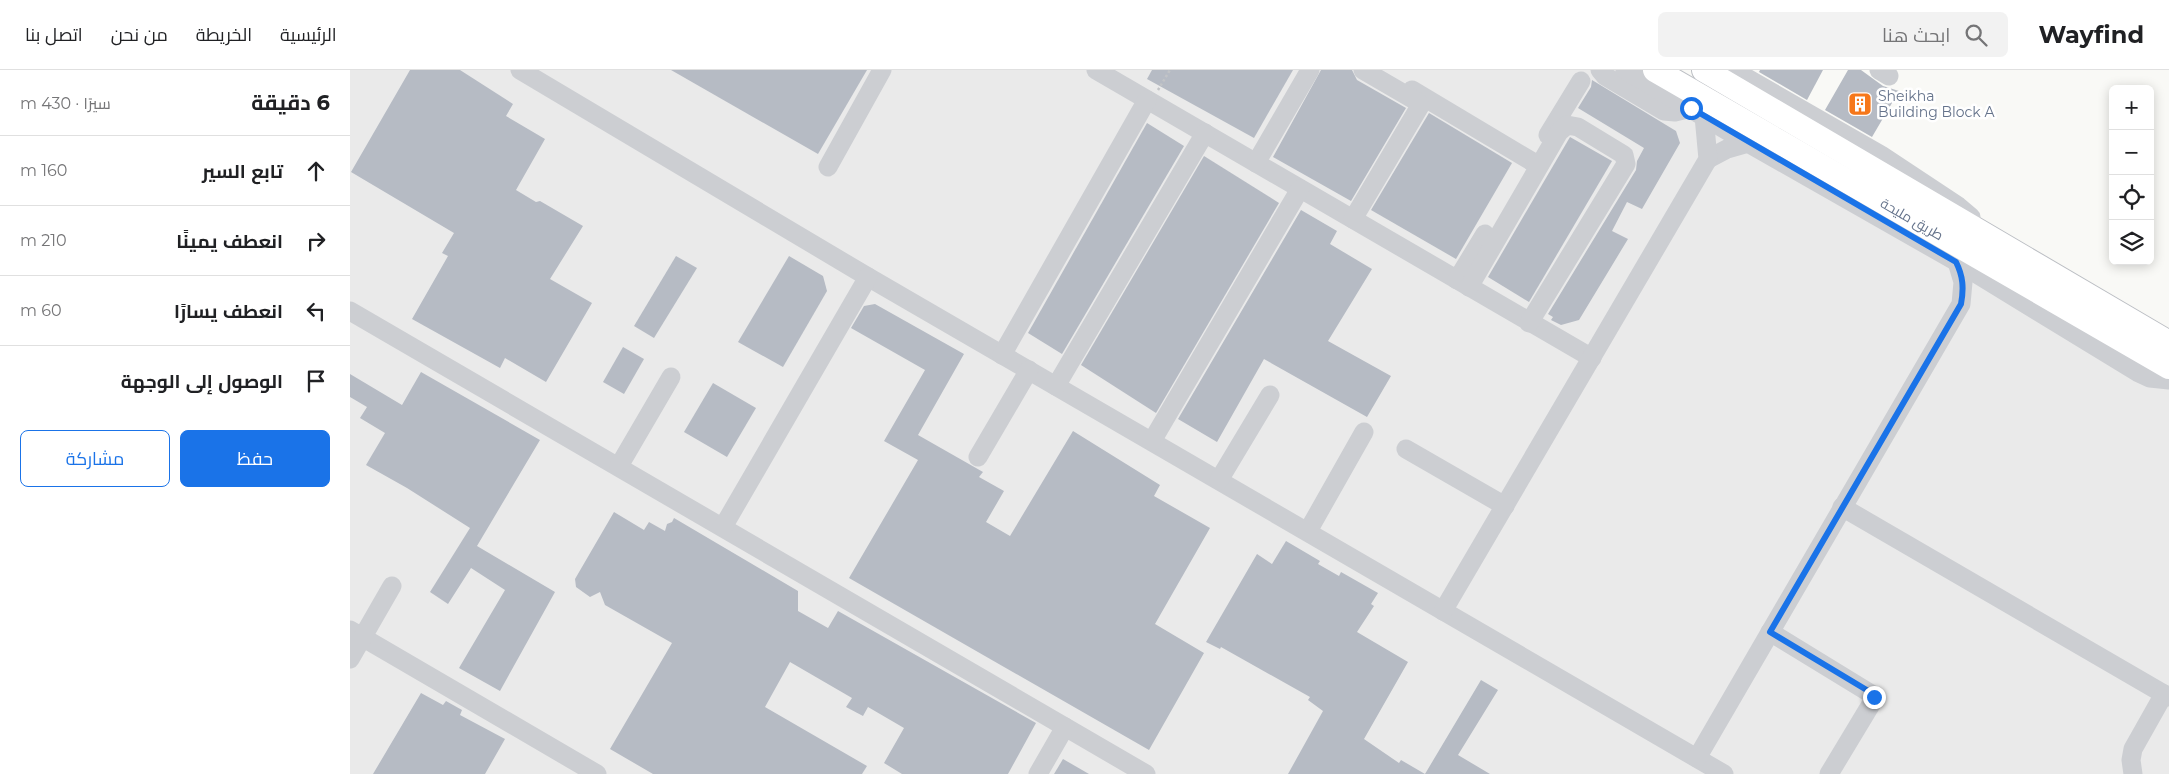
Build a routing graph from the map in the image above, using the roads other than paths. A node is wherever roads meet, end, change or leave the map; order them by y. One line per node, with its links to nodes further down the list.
1 (520, 70): 25 (street)
2 (882, 70): 20 (street)
3 (1096, 70): 13 (street)
4 (1310, 70): 19 (street)
5 (1363, 70): 22 (street)
6 (1378, 70): 18 (street)
7 (1600, 70): 14 (street)
8 (1625, 70): 14 (street)
9 (1655, 70): 34 (main road, طريق مليحة)
10 (1704, 70): 23 (main road, طريق مليحة)
11 (1741, 72): 23 (street)
12 (1582, 81): 18 (street)
13 (1149, 101): 15 (street); 32 (street)
14 (1697, 112): 16 (street); 17 (street)
15 (1205, 133): 19 (street); 38 (street)
16 (1748, 143): 17 (street); 24 (street)
17 (1708, 159): 33 (street)
18 (1531, 161): 26 (street)
19 (1256, 163): 21 (street)
20 (828, 168)
21 (1300, 189): 22 (street); 41 (street)
22 (1353, 219): 26 (street)
23 (1986, 236): 31 (main road, طريق مليحة)
24 (1956, 262): 27 (street); 28 (street)
25 (868, 277): 32 (street); 48 (street)
26 (1463, 284): 30 (street); 30 (street)
27 (1993, 284): 28 (street); 37 (street)
28 (1961, 304): 47 (street)
29 (350, 311): 44 (street)
30 (1529, 323): 33 (street)
31 (2169, 343)
32 (1002, 355): 35 (street)
33 (1592, 358): 46 (street)
34 (2169, 367)
35 (1029, 370): 38 (street); 43 (street)
36 (671, 377): 44 (street)
37 (2169, 380)
38 (1056, 386): 41 (street)
39 (1270, 395): 45 (street)
40 (1364, 432): 49 (street)
41 (1152, 441): 45 (street)
42 (1406, 448): 46 (street)
43 (978, 457)
44 (619, 466): 48 (street)
45 (1219, 480): 49 (street)
46 (1505, 506): 51 (street)
47 (1842, 507): 52 (street); 55 (street)
48 (723, 527): 56 (street)
49 (1308, 532): 51 (street)
50 (392, 586): 53 (street)
51 (1443, 611): 57 (street)
52 (1770, 632): 57 (street); 62 (street)
53 (356, 633): 54 (street); 58 (street)
54 (350, 659)
55 (2167, 696): 63 (street)
56 (1065, 727): 59 (street); 60 (street)
57 (1697, 758): 61 (street)
58 (597, 774)
59 (1038, 774)
60 (1146, 774)
61 (1724, 774)
62 (1828, 774)
63 (2132, 774)

